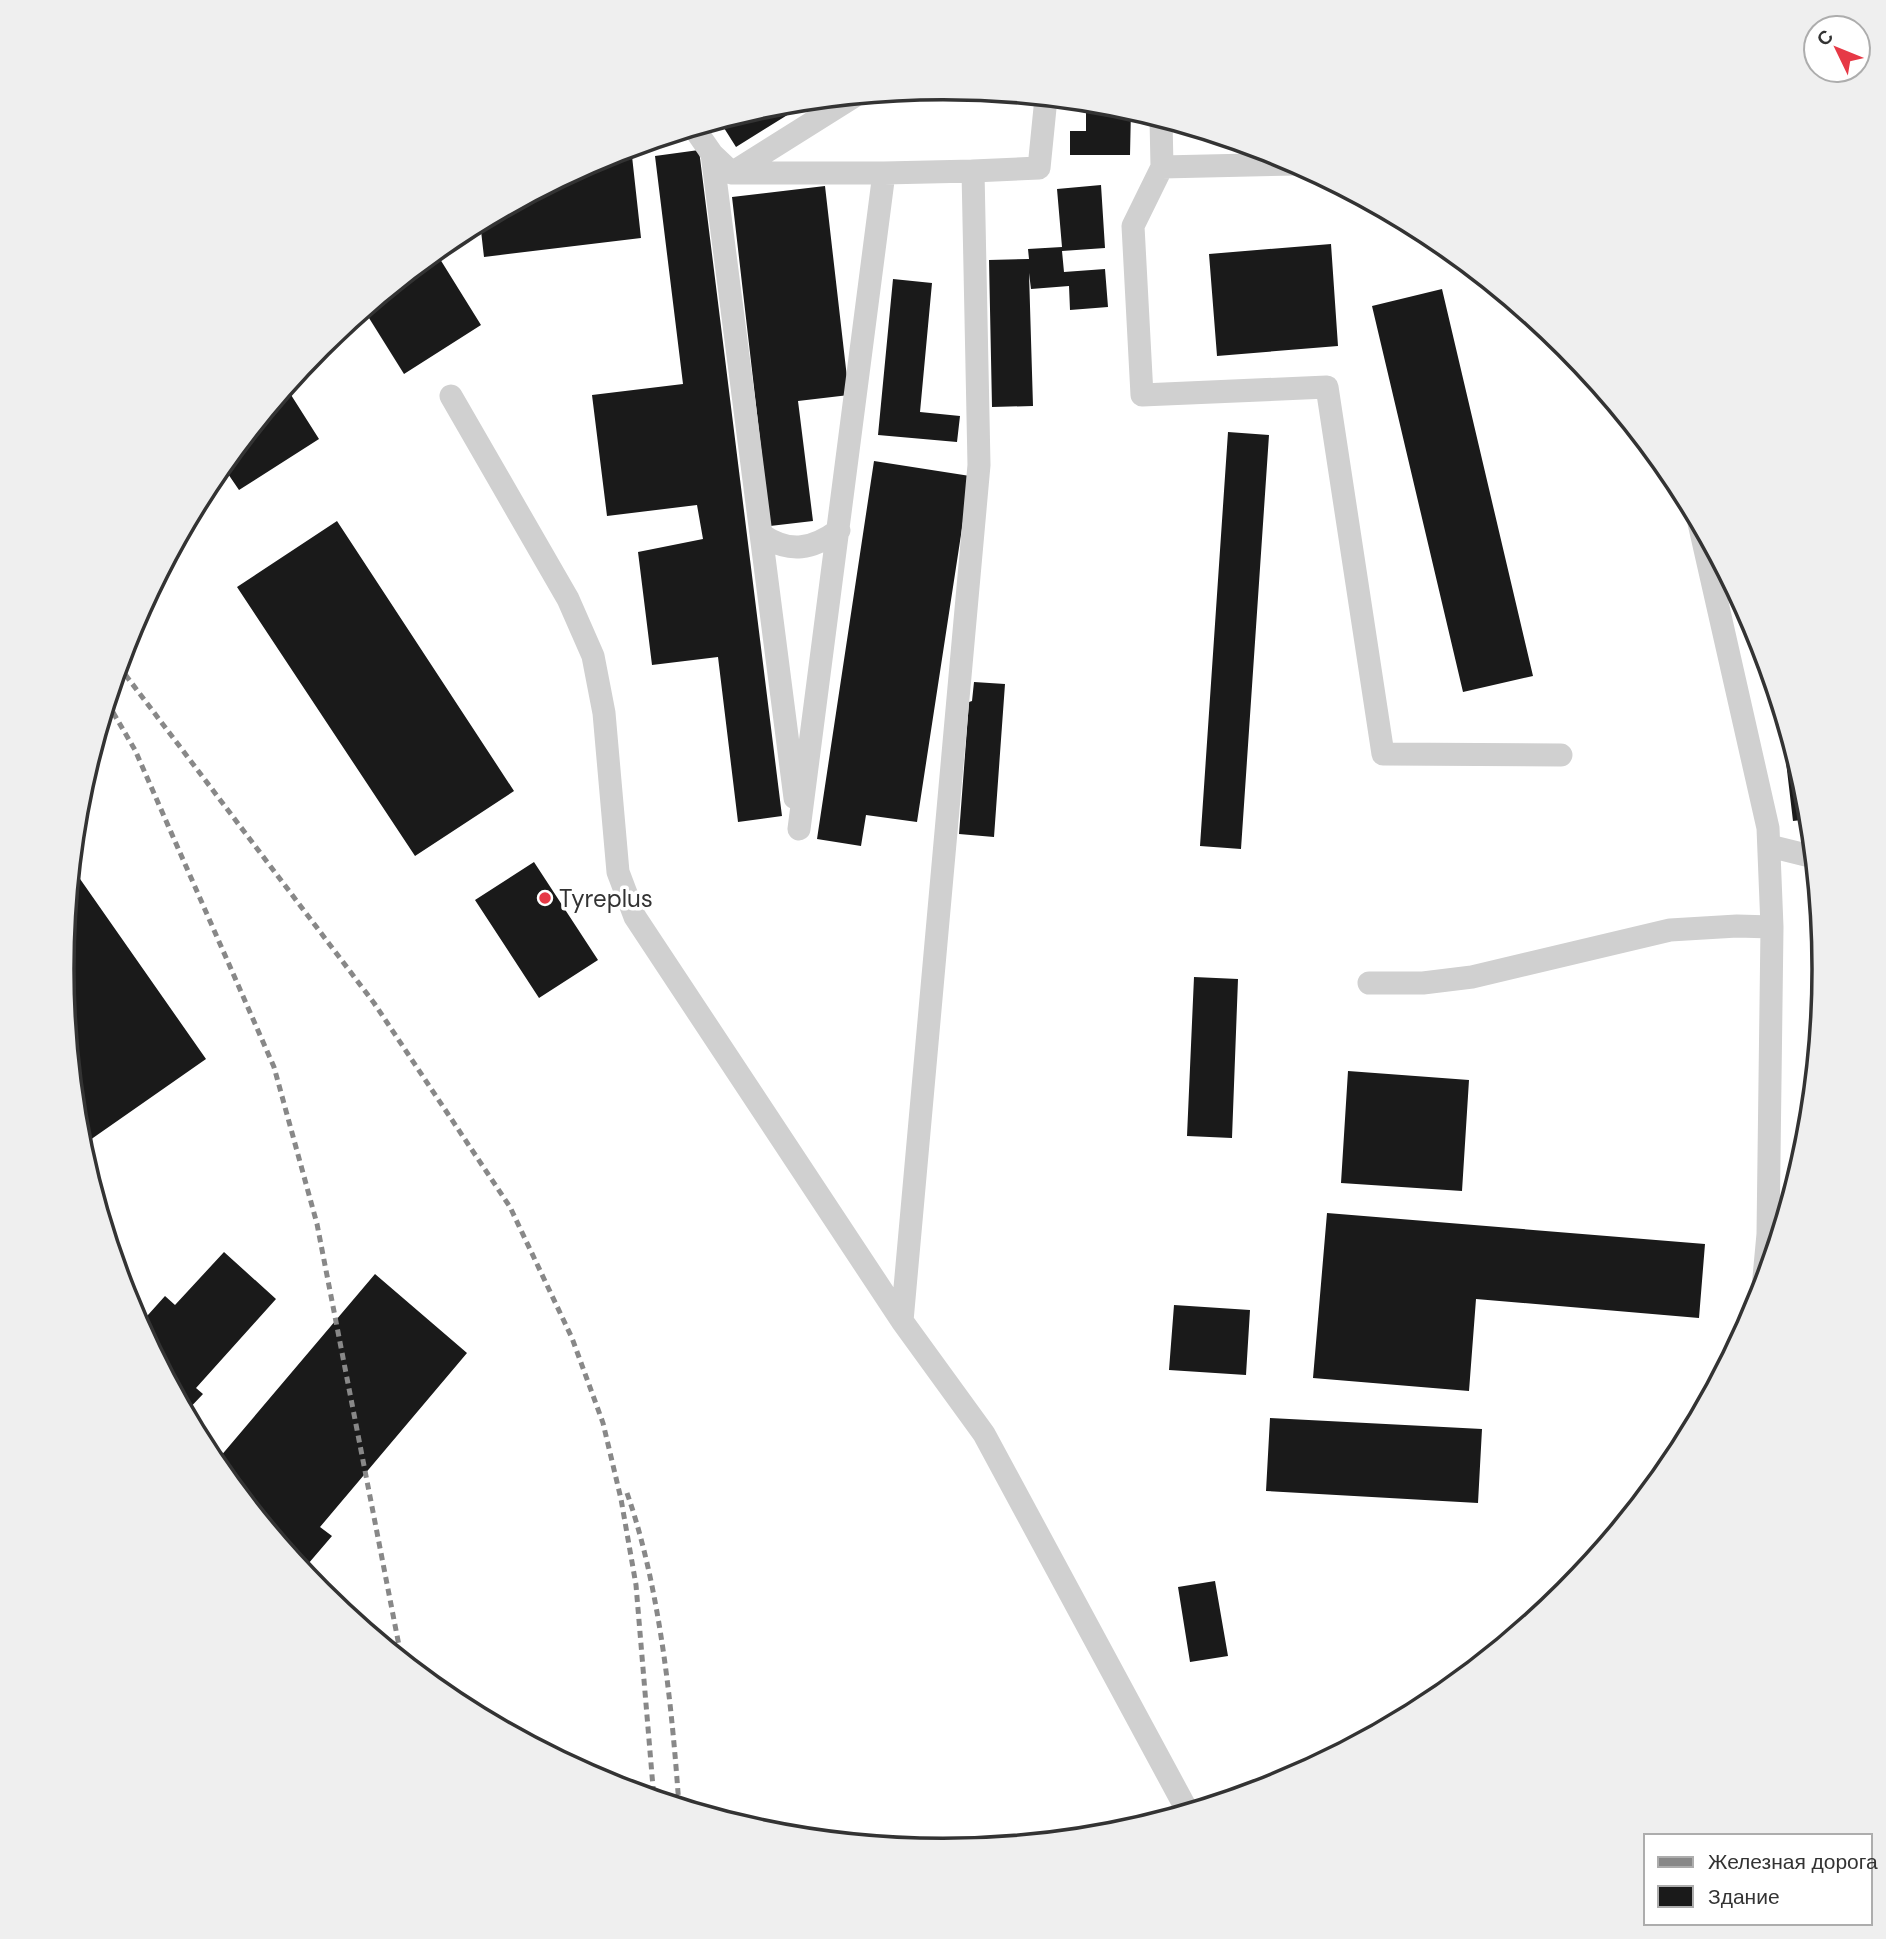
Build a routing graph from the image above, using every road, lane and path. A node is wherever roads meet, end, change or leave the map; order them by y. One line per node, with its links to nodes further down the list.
1 (838, 106): 9 (lane)
2 (1045, 106): 8 (lane)
3 (1161, 128): 7 (lane)
4 (700, 135): 5 (lane)
5 (712, 154): 9 (lane); 13 (lane)
6 (1272, 165): 7 (lane)
7 (1162, 167): 15 (lane)
8 (973, 171): 10 (lane); 21 (lane)
9 (732, 173): 10 (lane)
10 (884, 173): 12 (lane)
11 (451, 396): 21 (lane)
12 (839, 530): 13 (lane); 13 (lane)
13 (762, 535)
14 (1706, 553): 16 (lane)
15 (1561, 755)
16 (1769, 846): 17 (lane); 18 (lane)
17 (1805, 855)
18 (1772, 927): 19 (lane); 20 (lane)
19 (1369, 983)
20 (1767, 1246)
21 (902, 1321): 22 (lane)
22 (1184, 1804)

